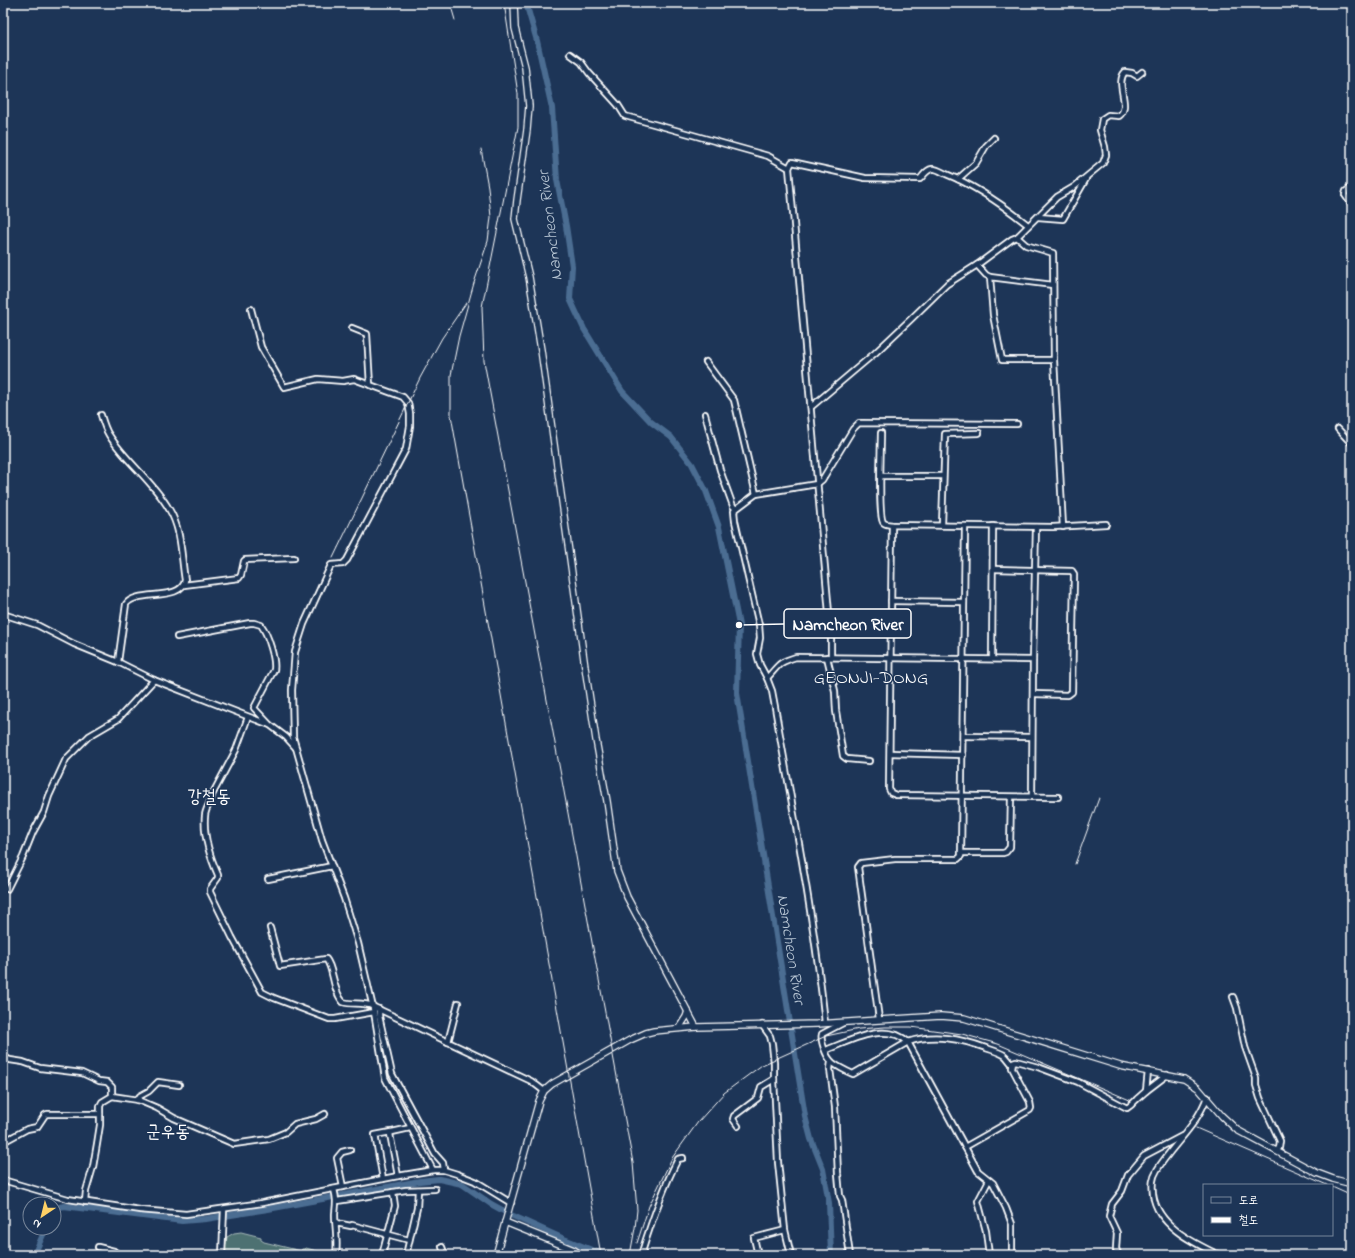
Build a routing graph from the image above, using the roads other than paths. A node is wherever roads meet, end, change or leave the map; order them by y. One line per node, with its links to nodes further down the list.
1 (514, 3): 79 (main road)
2 (570, 54): 5 (street)
3 (1142, 72): 6 (street)
4 (994, 138): 7 (street)
5 (790, 168): 7 (street); 21 (street)
6 (1093, 172): 10 (street); 10 (street)
7 (958, 179): 11 (street)
8 (1352, 187): 9 (street)
9 (1352, 205)
10 (1038, 217): 11 (street)
11 (1028, 225): 12 (street)
12 (1017, 237): 13 (street); 15 (street)
13 (977, 265): 14 (street); 21 (street)
14 (990, 277): 15 (street); 18 (street)
15 (1053, 285): 18 (street)
16 (251, 308): 20 (street)
17 (352, 328): 20 (street)
18 (1054, 360): 40 (street)
19 (706, 362): 32 (street)
20 (370, 385): 62 (street)
21 (811, 407): 31 (street)
22 (705, 414): 33 (street)
23 (101, 415): 44 (street)
24 (1017, 424): 31 (street)
25 (1338, 429): 28 (street)
26 (881, 433): 29 (street)
27 (979, 433): 30 (street)
28 (1352, 444)
29 (881, 476): 30 (street); 35 (street)
30 (943, 476): 36 (street)
31 (817, 484): 32 (street); 49 (street)
32 (756, 494): 33 (street)
33 (736, 509): 55 (street)
34 (1106, 524): 40 (street)
35 (892, 525): 36 (street); 45 (street)
36 (942, 525): 37 (street)
37 (965, 526): 38 (street); 46 (street)
38 (993, 526): 39 (street); 42 (street)
39 (1036, 527): 40 (street); 43 (street)
40 (1063, 527)
41 (294, 558): 44 (street)
42 (993, 569): 43 (street); 52 (street)
43 (1035, 570): 53 (street); 57 (street)
44 (184, 585): 54 (street)
45 (892, 601): 46 (street); 50 (street)
46 (964, 602): 51 (street)
47 (3, 614): 54 (street)
48 (177, 637): 59 (street)
49 (829, 657): 50 (street); 55 (street); 65 (street)
50 (891, 658): 51 (street); 63 (street)
51 (963, 660): 52 (street); 60 (street)
52 (992, 660): 53 (street)
53 (1033, 660): 57 (street)
54 (118, 662): 56 (street)
55 (767, 678): 83 (street)
56 (154, 680): 58 (street); 73 (street)
57 (1034, 694): 61 (street)
58 (248, 717): 59 (street); 80 (street)
59 (270, 725): 62 (street)
60 (963, 736): 61 (street); 64 (street)
61 (1032, 737): 68 (street)
62 (297, 750): 71 (street)
63 (890, 753): 64 (street); 66 (street)
64 (963, 755): 66 (street)
65 (869, 761)
66 (962, 796): 67 (street); 70 (street)
67 (1011, 797): 68 (street); 70 (street)
68 (1032, 797): 69 (street)
69 (1058, 797)
70 (962, 853): 81 (street)
71 (332, 866): 72 (street); 77 (street)
72 (268, 879)
73 (7, 889)
74 (270, 928): 77 (street)
75 (1233, 997): 113 (street)
76 (458, 1003): 87 (street)
77 (372, 1006): 78 (street); 80 (street)
78 (379, 1009): 87 (street); 102 (street)
79 (688, 1010): 85 (main road); 86 (main road)
80 (374, 1012): 103 (street)
81 (879, 1019): 82 (main road); 93 (main road)
82 (846, 1022): 83 (main road); 89 (street)
83 (825, 1023): 84 (main road)
84 (762, 1025): 85 (main road); 95 (street)
85 (696, 1027): 86 (main road)
86 (679, 1028): 97 (main road)
87 (448, 1042): 97 (street)
88 (908, 1042): 89 (street); 91 (street); 92 (street); 111 (street)
89 (826, 1050): 91 (street)
90 (3, 1057): 99 (street)
91 (831, 1062): 149 (street)
92 (1012, 1064): 98 (street, bridge); 111 (street)
93 (1148, 1071): 94 (main road); 98 (street)
94 (1167, 1075): 98 (street); 100 (main road)
95 (774, 1079): 106 (street); 133 (street)
96 (179, 1085): 101 (street)
97 (544, 1091): 129 (main road)
98 (1146, 1091)
99 (112, 1096): 101 (street); 104 (street)
100 (1207, 1097): 109 (street); 113 (main road)
101 (137, 1100): 105 (street)
102 (408, 1104): 103 (street); 116 (street)
103 (401, 1109): 107 (street)
104 (100, 1114): 110 (street); 128 (street)
105 (325, 1114)
106 (738, 1126)
107 (410, 1128): 108 (street); 115 (street)
108 (391, 1132): 117 (street); 118 (street)
109 (1185, 1134): 152 (street); 153 (street)
110 (3, 1142)
111 (965, 1147): 120 (street)
112 (350, 1150): 122 (street)
113 (1276, 1151): 121 (main road)
114 (683, 1158): 146 (street)
115 (433, 1170): 116 (street); 117 (street)
116 (444, 1170): 129 (street)
117 (398, 1176): 118 (street)
118 (383, 1179): 122 (street)
119 (3, 1180): 128 (street)
120 (989, 1180): 150 (street); 151 (street)
121 (1352, 1184)
122 (343, 1187): 125 (street)
123 (435, 1189): 124 (street)
124 (418, 1190): 126 (street); 135 (street)
125 (335, 1192): 127 (street); 130 (street)
126 (393, 1192): 127 (street); 134 (street)
127 (337, 1201): 132 (street)
128 (85, 1202): 130 (street)
129 (510, 1205): 131 (main road)
130 (224, 1211): 139 (street)
131 (506, 1220): 144 (main road); 145 (main road)
132 (336, 1223): 134 (street); 140 (street)
133 (785, 1230): 147 (street); 148 (street)
134 (388, 1234): 135 (street); 141 (street)
135 (409, 1240): 142 (street)
136 (98, 1247): 138 (street)
137 (442, 1247): 143 (street)
138 (119, 1255)
139 (222, 1255)
140 (336, 1255)
141 (382, 1255)
142 (406, 1255)
143 (445, 1255)
144 (496, 1255)
145 (582, 1255)
146 (643, 1255)
147 (758, 1255)
148 (791, 1255)
149 (850, 1255)
150 (989, 1255)
151 (1014, 1255)
152 (1119, 1255)
153 (1219, 1255)

